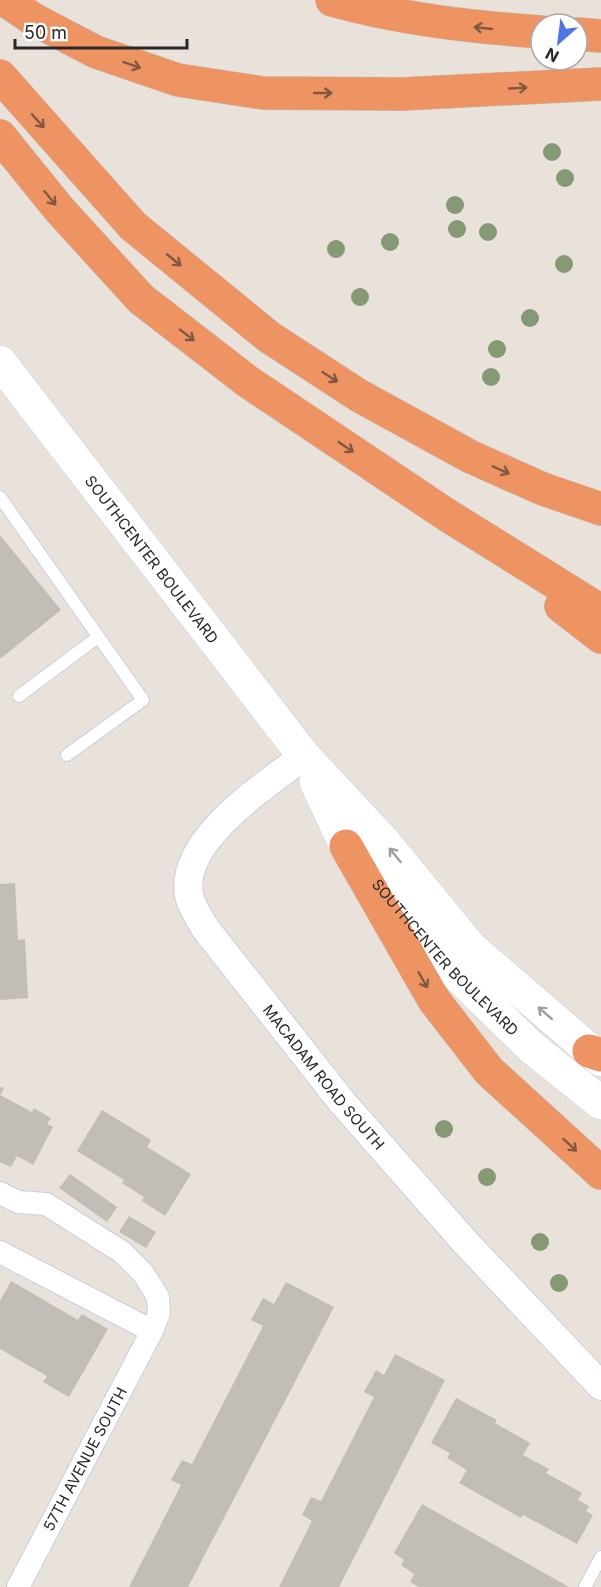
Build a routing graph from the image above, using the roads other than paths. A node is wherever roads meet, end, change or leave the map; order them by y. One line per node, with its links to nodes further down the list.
1 (6, 0): 5 (highway, one-way to 5)
2 (332, 0): 3 (highway, one-way to 2)
3 (529, 31)
4 (0, 76): 9 (highway, one-way to 9)
5 (601, 84)
6 (0, 136): 10 (highway, one-way to 10)
7 (4, 375): 16 (main road, SOUTHCENTER BOULEVARD)
8 (0, 497): 12 (lane)
9 (601, 509)
10 (447, 515): 11 (highway); 13 (highway)
11 (601, 611)
12 (98, 637): 14 (lane); 15 (lane)
13 (601, 637)
14 (19, 696)
15 (67, 755)
16 (304, 756): 17 (main road, SOUTHCENTER BOULEVARD); 18 (main road, SOUTHCENTER BOULEVARD, one-way to 16); 24 (street, MACADAM ROAD SOUTH)
17 (346, 846): 19 (main road, SOUTHCENTER BOULEVARD); 20 (highway, one-way to 20)
18 (597, 1055)
19 (601, 1102)
20 (601, 1173)
21 (0, 1193): 23 (street, 57TH AVENUE SOUTH)
22 (0, 1252): 23 (street)
23 (152, 1331): 26 (street, 57TH AVENUE SOUTH)
24 (601, 1386)
25 (601, 1557): 27 (lane)
26 (18, 1587)
27 (585, 1587)

